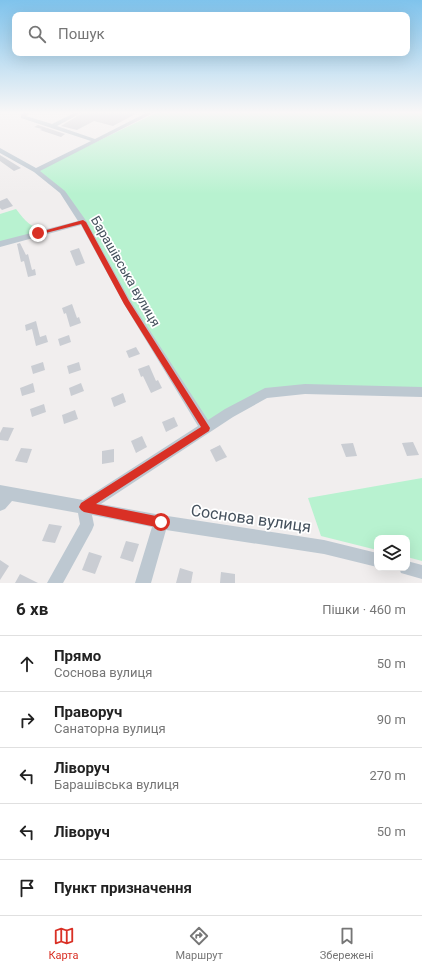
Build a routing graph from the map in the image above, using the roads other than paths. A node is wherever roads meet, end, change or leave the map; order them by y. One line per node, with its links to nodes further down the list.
1 (94, 140): 3 (street)
2 (0, 150): 3 (street, Барашівська вулиця)
3 (36, 171): 4 (street, Барашівська вулиця)
4 (83, 222): 5 (street); 7 (street, Барашівська вулиця)
5 (0, 244)
6 (422, 392): 7 (street)
7 (206, 428): 9 (street)
8 (3, 497): 9 (street, Соснова вулиця)
9 (84, 507): 10 (street, Соснова вулиця); 14 (street)
10 (161, 522): 11 (street, Соснова вулиця); 15 (street)
11 (374, 559)
12 (410, 569): 13 (street)
13 (422, 572)
14 (55, 583)
15 (143, 583)

